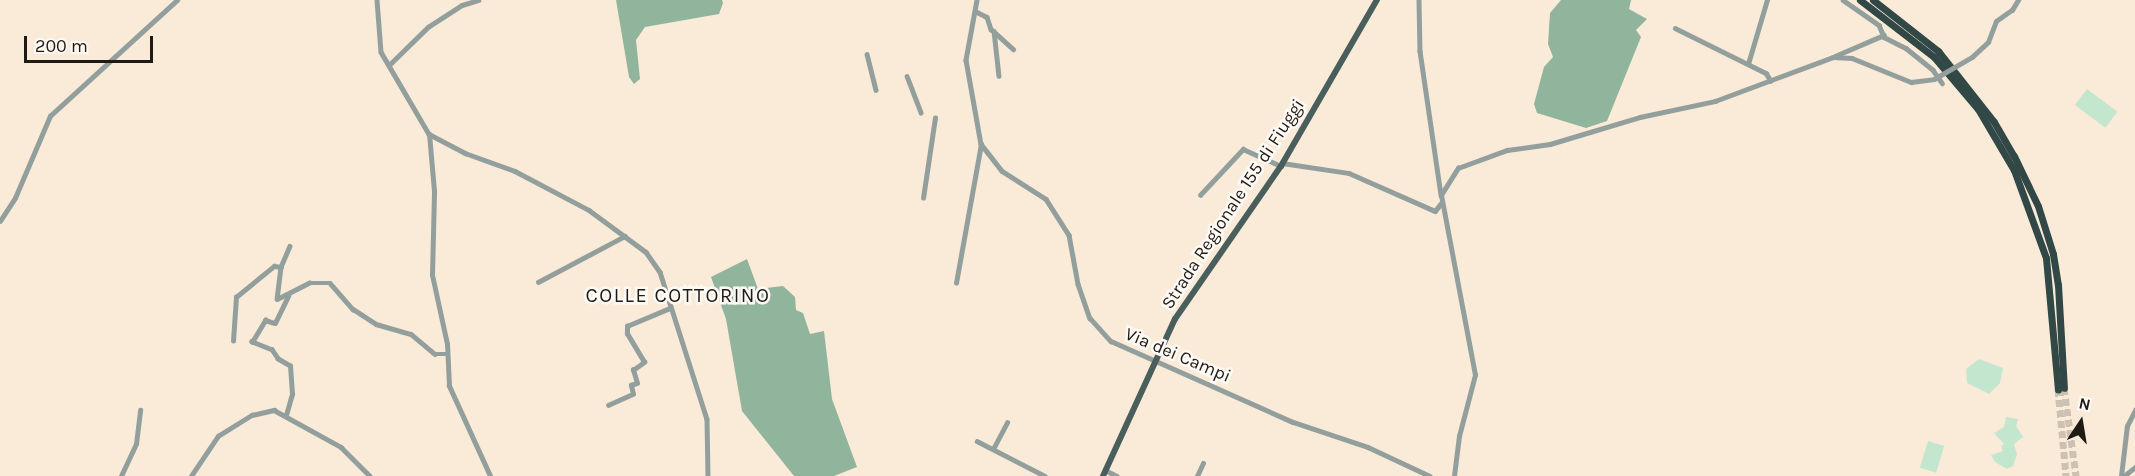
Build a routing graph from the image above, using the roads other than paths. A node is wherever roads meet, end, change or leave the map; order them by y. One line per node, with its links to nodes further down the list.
1 (177, 0): 35 (street)
2 (377, 0): 20 (street)
3 (478, 0): 20 (street)
4 (977, 0): 12 (street, Via dei Campi)
5 (1377, 0): 30 (main road, Strada Regionale 155 di Fiuggi)
6 (1419, 0): 32 (street)
7 (1767, 0): 19 (street)
8 (1843, 0): 15 (street)
9 (1860, 0): 10 (highway)
10 (1873, 0)
11 (2018, 0): 18 (street, bridge)
12 (975, 11): 14 (street); 29 (street, Via dei Campi)
13 (1675, 28): 19 (street)
14 (994, 31): 16 (street); 22 (street)
15 (1884, 35): 18 (street); 24 (street)
16 (1013, 49)
17 (867, 54): 25 (street)
18 (1833, 57): 23 (street)
19 (1748, 64): 23 (street)
20 (389, 65): 28 (street)
21 (906, 76): 26 (street)
22 (999, 76)
23 (1771, 81): 32 (street)
24 (1942, 83)
25 (876, 90)
26 (921, 112)
27 (935, 118): 33 (street)
28 (429, 134): 36 (street); 44 (street)
29 (981, 144): 40 (street); 45 (street, Via dei Campi)
30 (1282, 164): 31 (street); 34 (street); 45 (main road, Strada Regionale 155 di Fiuggi)
31 (1200, 195)
32 (1441, 195): 34 (street)
33 (923, 198)
34 (1442, 202): 65 (street)
35 (0, 221)
36 (626, 236): 39 (street); 42 (street)
37 (290, 246): 38 (street)
38 (281, 267): 41 (street); 43 (street)
39 (538, 282)
40 (956, 283)
41 (288, 296): 44 (street); 49 (street)
42 (670, 308): 46 (street); 60 (street)
43 (233, 341)
44 (448, 354): 59 (street)
45 (1153, 363): 55 (main road, Strada Regionale 155 di Fiuggi); 64 (street, Via dei Campi)
46 (608, 405)
47 (140, 410): 56 (street)
48 (2135, 410): 66 (street)
49 (286, 415): 57 (street); 58 (street)
50 (1007, 423): 52 (street)
51 (977, 441): 52 (street)
52 (993, 449): 61 (street)
53 (1203, 463): 63 (street)
54 (2135, 467): 66 (street)
55 (1104, 473): 62 (street)
56 (121, 476)
57 (191, 476)
58 (370, 476)
59 (490, 476)
60 (708, 476)
61 (1046, 476)
62 (1117, 476)
63 (1197, 476)
64 (1430, 476)
65 (1454, 476)
66 (2122, 476)

